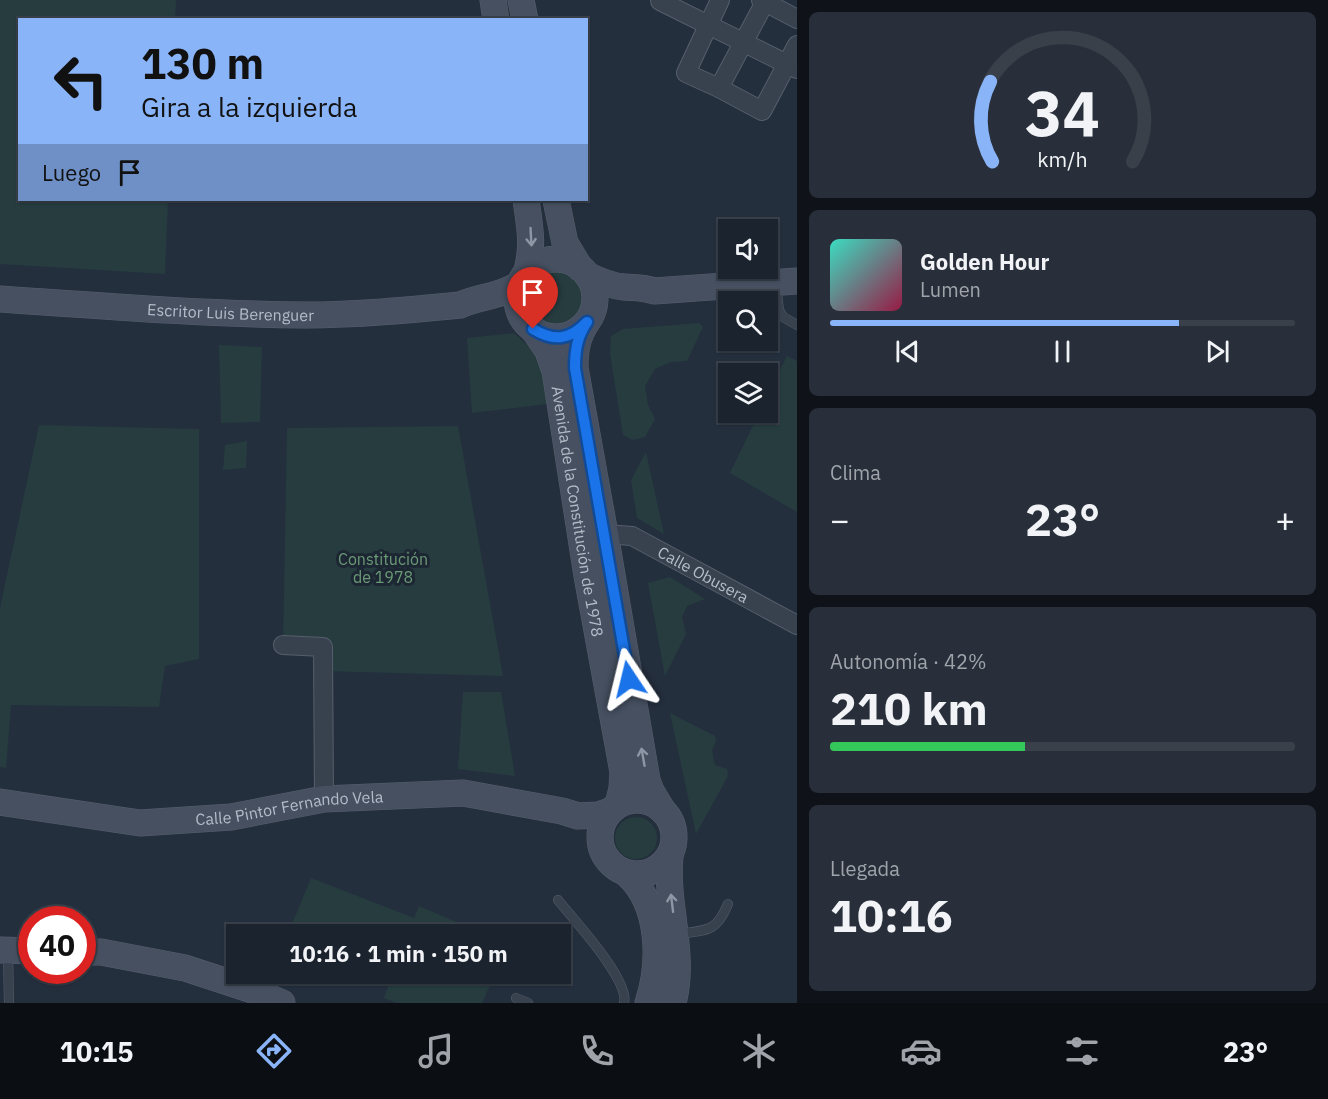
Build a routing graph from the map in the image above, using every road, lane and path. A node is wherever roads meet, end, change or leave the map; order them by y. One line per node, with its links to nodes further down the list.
1 (493, 0): 6 (street)
2 (521, 0): 7 (street)
3 (661, 0): 9 (street)
4 (720, 0): 9 (street)
5 (763, 1): 8 (street); 10 (street)
6 (496, 18)
7 (525, 18)
8 (797, 19)
9 (708, 25): 10 (street); 13 (street)
10 (744, 43): 12 (street); 13 (street)
11 (797, 45): 12 (street)
12 (792, 67): 13 (street)
13 (719, 88)
14 (526, 201): 17 (street, one-way to 17)
15 (556, 201): 16 (street)
16 (584, 271): 17 (street); 19 (street); 22 (street)
17 (523, 279): 21 (street, Escritor Luis Berenguer); 24 (street)
18 (786, 282): 19 (street); 23 (lane)
19 (654, 291): 22 (street)
20 (0, 299): 21 (street, Escritor Luis Berenguer)
21 (460, 305): 24 (street, Escritor Luis Berenguer)
22 (590, 318): 24 (street); 25 (street, Avenida de la Constitución de 1978)
23 (797, 325)
24 (529, 326): 30 (street, Avenida de la Constitución de 1978)
25 (605, 534): 26 (street, Calle Obusera); 31 (street, Avenida de la Constitución de 1978, one-way to 25)
26 (797, 625)
27 (283, 645): 28 (street)
28 (324, 799): 29 (street, Calle Pintor Fernando Vela); 32 (street, Calle Pintor Fernando Vela)
29 (0, 802)
30 (614, 808): 31 (street); 32 (street, Calle Pintor Fernando Vela); 33 (street)
31 (663, 811): 34 (street)
32 (578, 816): 33 (street)
33 (600, 847): 35 (street)
34 (670, 856): 35 (street); 38 (street, one-way to 34)
35 (627, 874): 46 (street)
36 (558, 900): 45 (lane)
37 (728, 904): 38 (lane)
38 (675, 934): 47 (street)
39 (13, 950): 42 (lane)
40 (96, 952): 43 (street)
41 (516, 998): 44 (lane)
42 (9, 1003)
43 (282, 1003)
44 (528, 1003)
45 (624, 1003)
46 (648, 1003)
47 (673, 1003)

